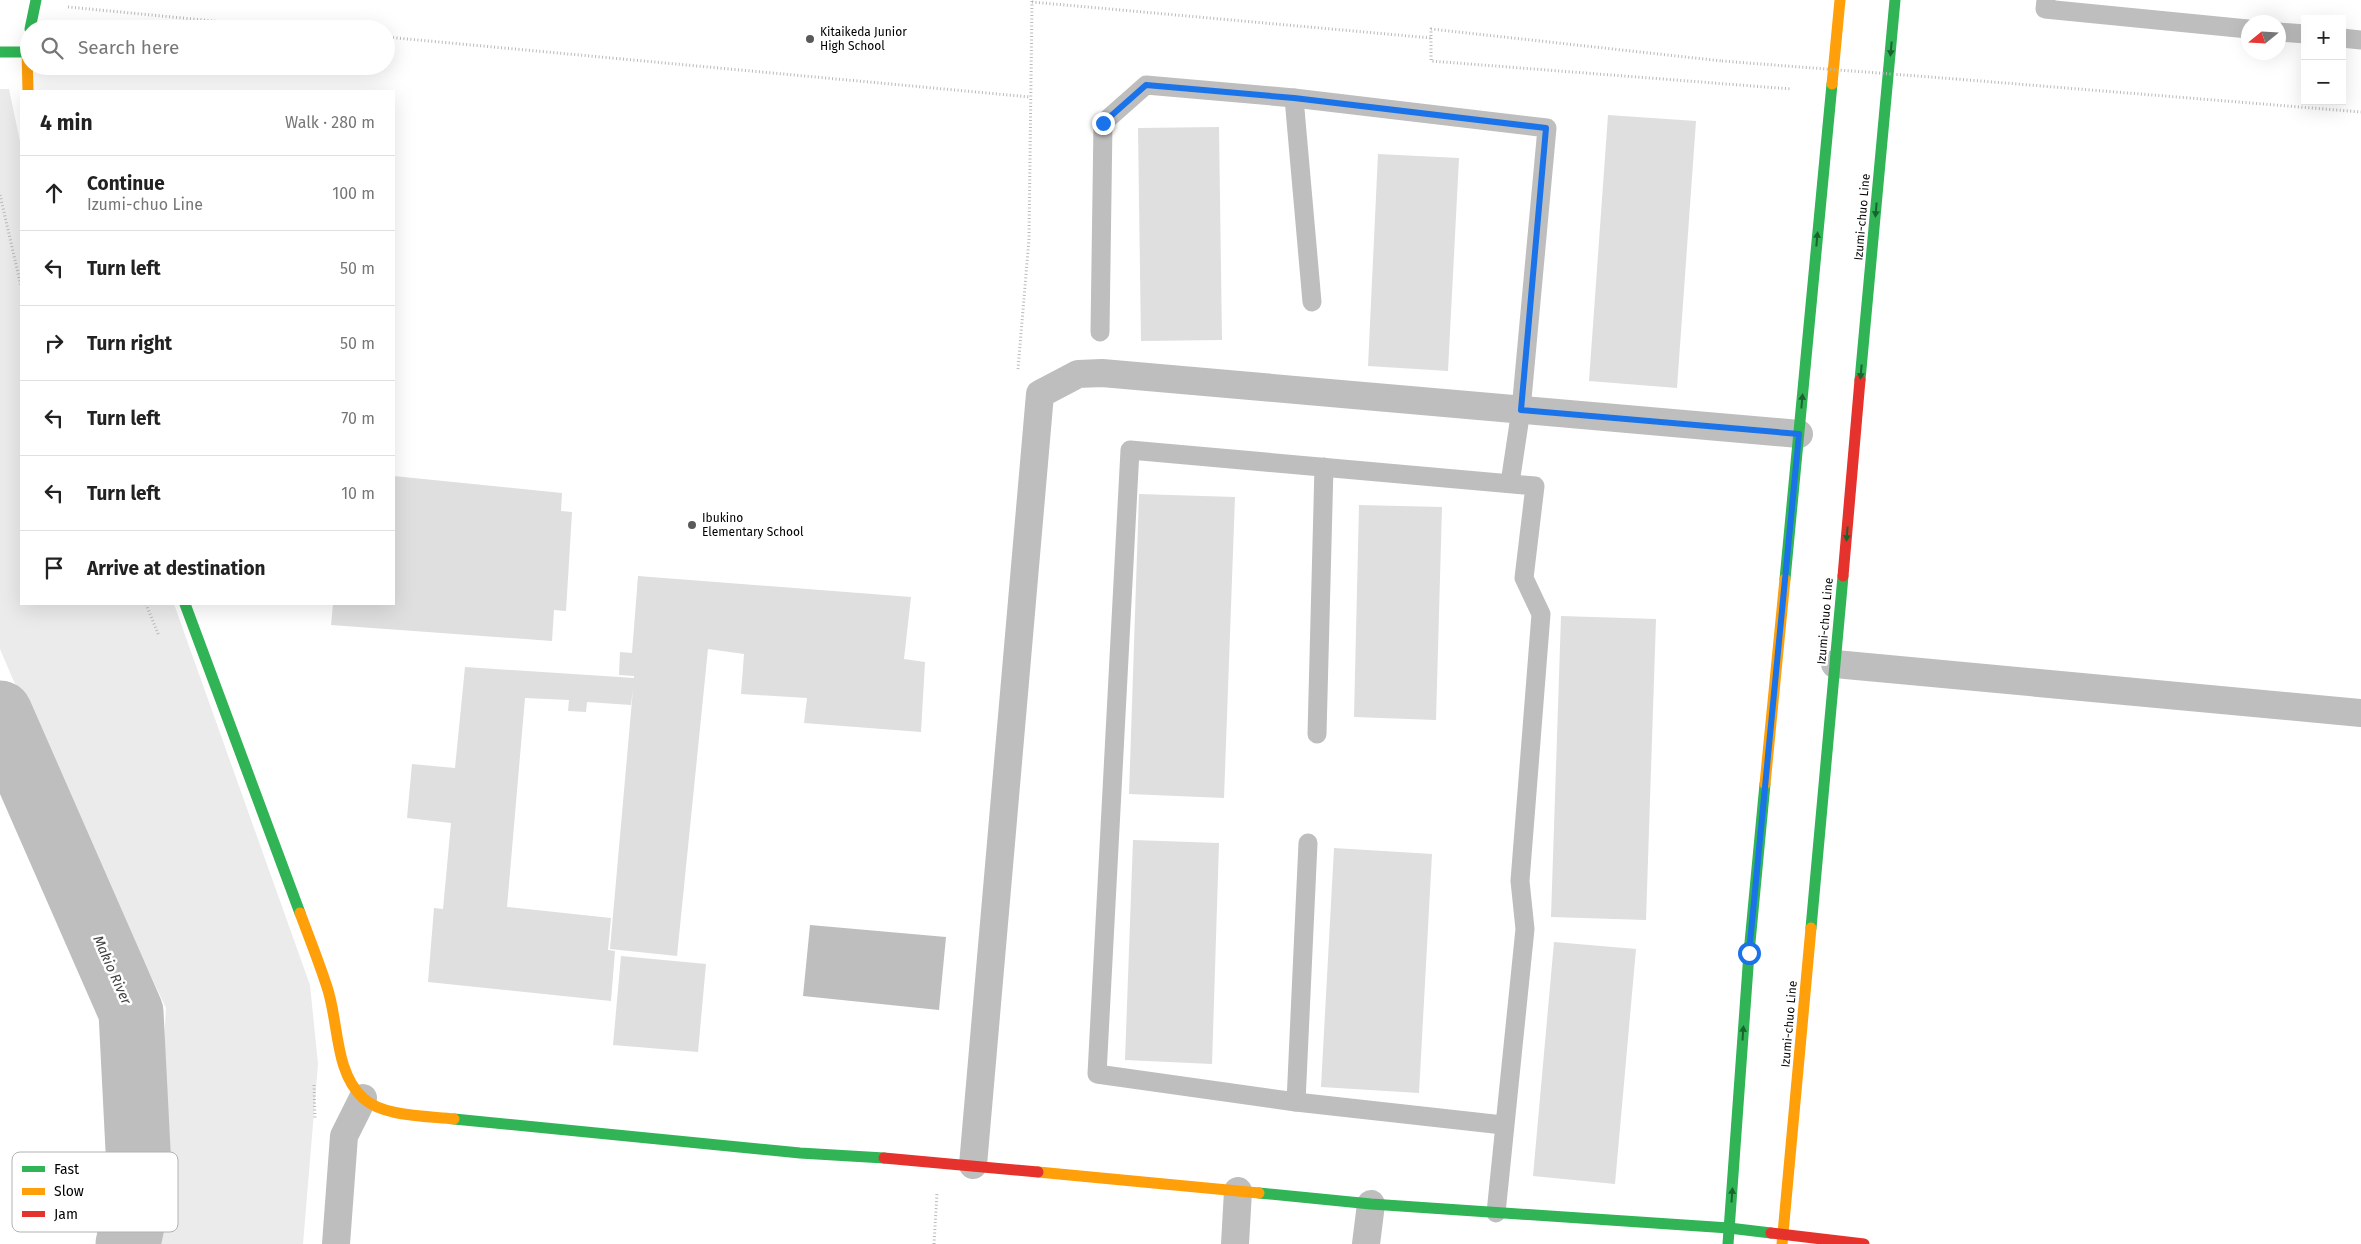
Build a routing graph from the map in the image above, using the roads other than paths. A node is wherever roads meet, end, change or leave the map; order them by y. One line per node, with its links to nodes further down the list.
1 (36, 0): 5 (street)
2 (1840, 0): 19 (street, one-way to 2)
3 (1895, 0): 23 (street, Izumi-chuo Line, one-way to 23)
4 (2046, 0): 6 (lane)
5 (32, 20)
6 (2241, 28)
7 (2286, 33): 8 (lane)
8 (2301, 34)
9 (2346, 38): 10 (lane)
10 (2361, 40)
11 (0, 52): 12 (street)
12 (20, 52)
13 (28, 75): 14 (street)
14 (28, 90)
15 (1294, 98): 16 (lane); 17 (lane); 18 (lane)
16 (1312, 302)
17 (1100, 332)
18 (1521, 410): 19 (street); 21 (lane); 30 (street)
19 (1799, 434): 34 (street, one-way to 19)
20 (1324, 467): 21 (lane); 25 (lane); 28 (lane)
21 (1510, 483): 29 (lane)
22 (185, 605): 27 (street)
23 (1835, 664): 24 (street); 35 (street, Izumi-chuo Line)
24 (2361, 713)
25 (1317, 734)
26 (1308, 843): 28 (lane)
27 (363, 1098): 30 (street); 36 (street)
28 (1296, 1102): 29 (lane)
29 (1503, 1125): 33 (lane)
30 (973, 1165): 31 (street)
31 (1238, 1191): 32 (street); 37 (street)
32 (1372, 1204): 33 (street); 38 (street)
33 (1496, 1213): 34 (street)
34 (1730, 1228): 35 (street); 39 (street)
35 (1782, 1240): 40 (street)
36 (336, 1244)
37 (1235, 1244)
38 (1366, 1244)
39 (1728, 1244)
40 (1864, 1244)

